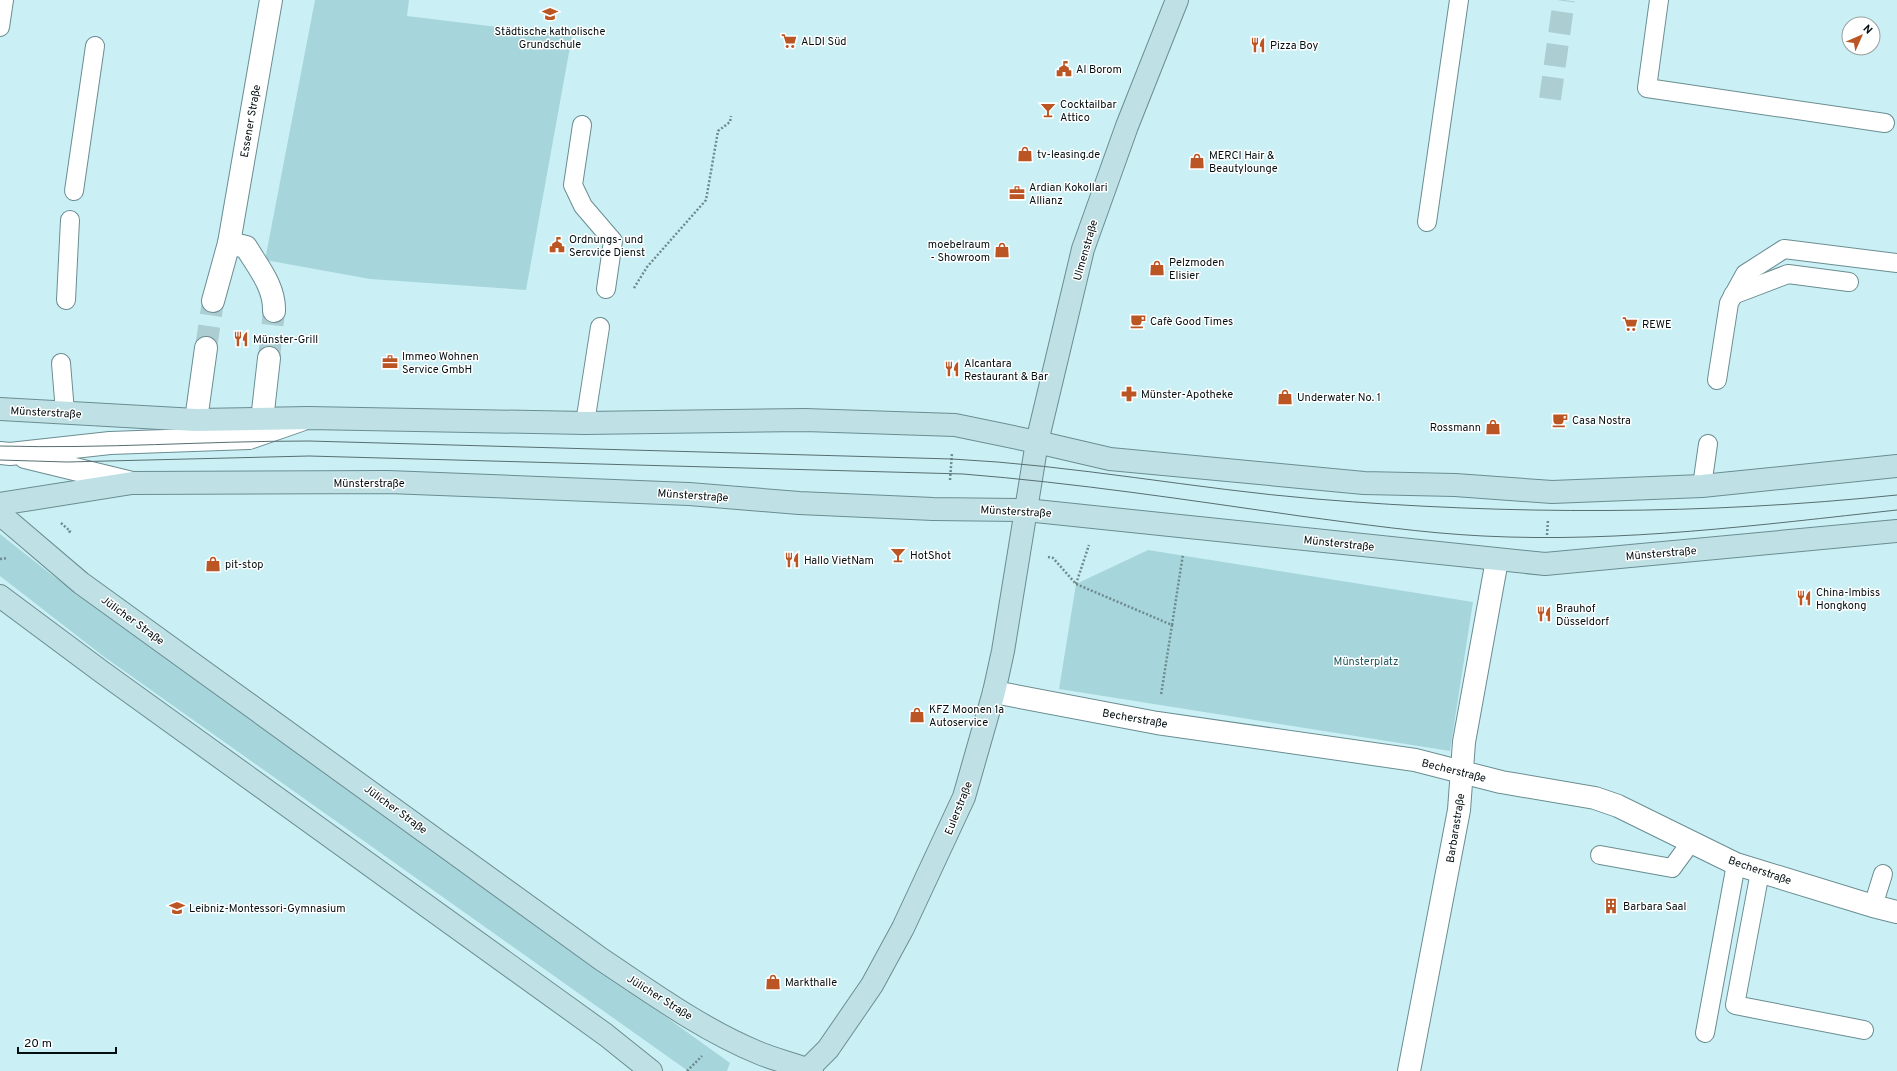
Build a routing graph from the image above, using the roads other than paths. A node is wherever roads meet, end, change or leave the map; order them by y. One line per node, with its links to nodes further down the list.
1 (4, 0): 6 (lane)
2 (271, 0): 13 (street, Essener Straße)
3 (1177, 0): 32 (main road, Ulmenstraße)
4 (1459, 0): 12 (lane)
5 (1659, 0): 8 (lane)
6 (0, 26)
7 (95, 46): 10 (lane)
8 (1885, 123)
9 (582, 125): 16 (lane)
10 (74, 191)
11 (70, 220): 18 (lane)
12 (1426, 222)
13 (229, 243): 19 (street, Essener Straße); 20 (street)
14 (1897, 263): 17 (lane)
15 (1849, 282): 17 (lane)
16 (606, 290)
17 (1733, 295): 25 (lane)
18 (66, 300)
19 (213, 301)
20 (274, 311)
21 (600, 327): 31 (lane)
22 (206, 348): 29 (street)
23 (268, 358): 30 (street)
24 (60, 363): 27 (lane)
25 (1717, 380)
26 (0, 409): 27 (main road, Münsterstraße)
27 (65, 412): 29 (main road, Münsterstraße)
28 (308, 418): 30 (main road, Münsterstraße); 31 (main road, Münsterstraße); 34 (street, Münsterstraße)
29 (196, 420): 30 (main road, Münsterstraße)
30 (262, 420)
31 (585, 423): 32 (main road, Münsterstraße)
32 (1037, 442): 37 (main road, Münsterstraße); 39 (main road, Ulmenstraße)
33 (1708, 444): 37 (lane)
34 (5, 453): 36 (street, Münsterstraße)
35 (1897, 466): 37 (main road, Münsterstraße)
36 (132, 483): 38 (main road, Münsterstraße); 39 (main road, Münsterstraße)
37 (1702, 486)
38 (0, 504)
39 (1026, 510): 42 (main road, Münsterstraße); 44 (main road, Eulerstraße)
40 (0, 514): 55 (main road, Jülicher Straße)
41 (1897, 531): 42 (main road, Münsterstraße)
42 (1497, 560): 45 (street, Barbarastraße)
43 (0, 596): 56 (main road)
44 (994, 692): 45 (street, Becherstraße); 55 (main road, Eulerstraße)
45 (1463, 771): 46 (street, Becherstraße); 57 (street, Barbarastraße)
46 (1691, 842): 47 (lane); 48 (street, Becherstraße)
47 (1600, 855)
48 (1736, 864): 49 (street, Becherstraße); 54 (lane)
49 (1760, 872): 51 (street, Becherstraße); 53 (lane)
50 (1883, 874): 51 (lane)
51 (1873, 906): 52 (street, Becherstraße)
52 (1897, 912)
53 (1864, 1030)
54 (1705, 1033)
55 (808, 1070)
56 (651, 1071)
57 (1409, 1071)

